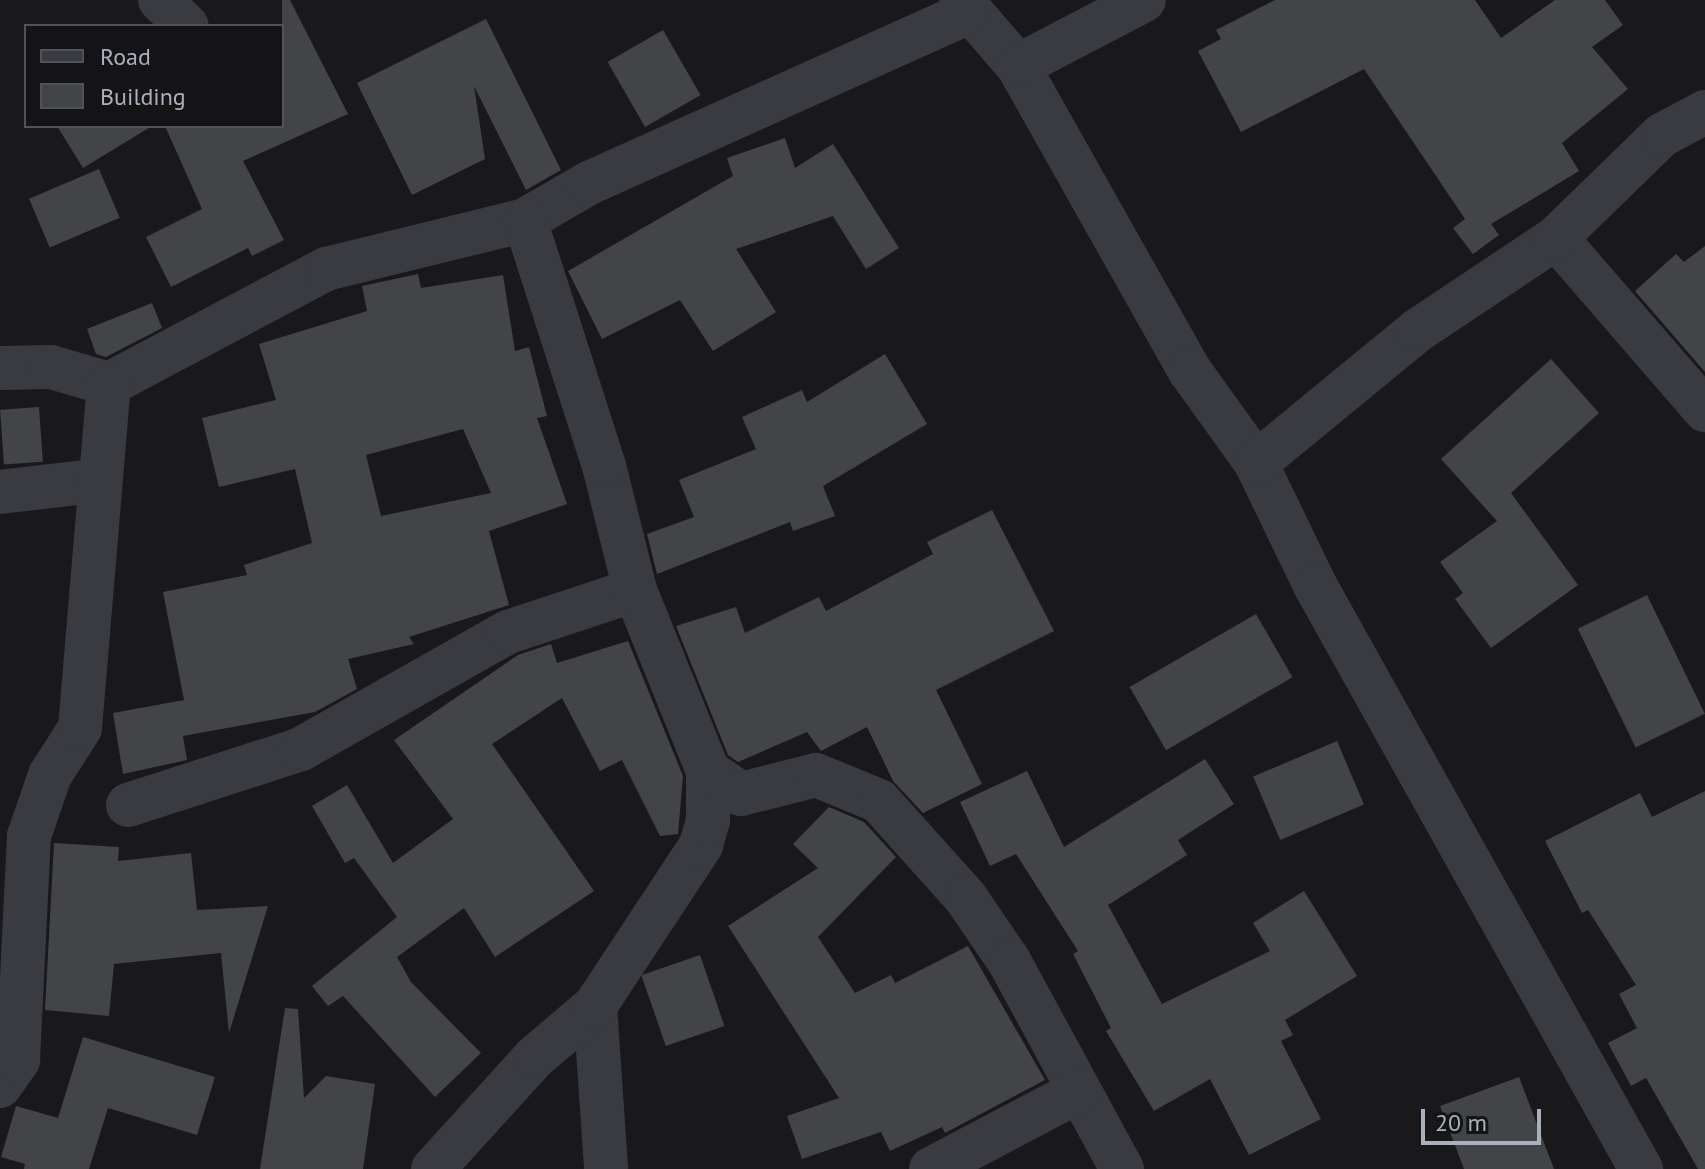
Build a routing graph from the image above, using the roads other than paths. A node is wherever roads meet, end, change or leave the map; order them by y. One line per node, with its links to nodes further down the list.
1 (160, 0): 4 (street)
2 (1144, 0): 5 (street)
3 (964, 7): 5 (street); 7 (street)
4 (185, 24)
5 (1018, 66): 12 (street)
6 (1705, 112): 8 (street)
7 (525, 220): 10 (street); 15 (street)
8 (1556, 238): 11 (street); 12 (street)
9 (0, 368): 10 (street)
10 (109, 384): 13 (street)
11 (1705, 410)
12 (1256, 463): 25 (street)
13 (95, 481): 14 (street); 19 (street)
14 (0, 492)
15 (635, 590): 16 (street); 17 (street)
16 (715, 786): 18 (street); 20 (street)
17 (128, 805)
18 (595, 1006): 21 (street); 22 (street)
19 (0, 1086)
20 (1079, 1091): 23 (street); 24 (street)
21 (433, 1169)
22 (606, 1169)
23 (931, 1169)
24 (1122, 1169)
25 (1641, 1169)

